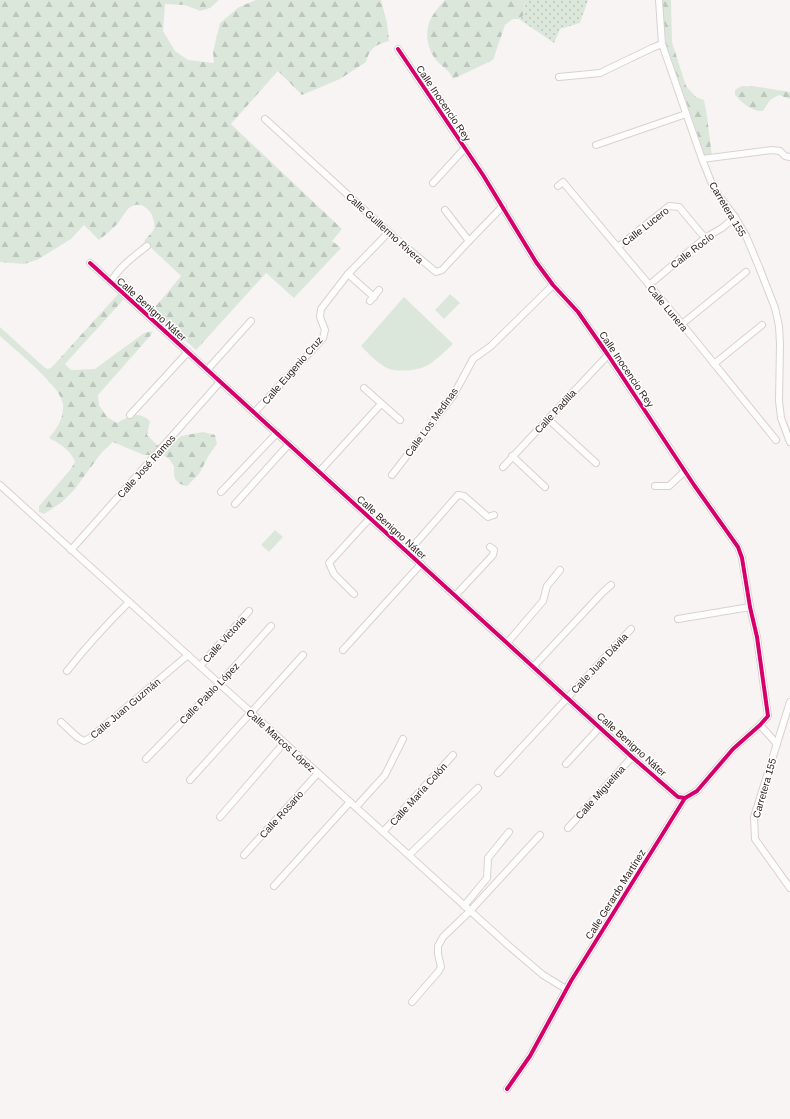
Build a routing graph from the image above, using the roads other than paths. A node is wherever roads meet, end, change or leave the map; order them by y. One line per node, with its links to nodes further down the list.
1 (659, 0): 2 (street, Carretera 155)
2 (662, 44): 4 (street); 5 (street, Carretera 155)
3 (398, 49): 8 (street, Calle Inocencio Rey)
4 (560, 77)
5 (686, 114): 7 (street); 10 (street, Carretera 155)
6 (265, 119): 16 (street, Calle Guillermo Rivera)
7 (596, 146)
8 (465, 148): 11 (street); 13 (street, Calle Inocencio Rey)
9 (790, 156): 10 (street)
10 (702, 159): 15 (street, Carretera 155)
11 (433, 183)
12 (558, 186): 20 (street, Calle Lunera)
13 (503, 206): 18 (street, Calle Guillermo Rivera); 25 (street, Calle Inocencio Rey)
14 (445, 210): 18 (street)
15 (736, 217): 17 (street, Calle Rocío); 42 (street, Carretera 155)
16 (389, 232): 18 (street, Calle Guillermo Rivera); 23 (street, Calle Eugenio Cruz)
17 (705, 238): 20 (street, Calle Lucero); 26 (street, Calle Rocío)
18 (469, 241)
19 (147, 246): 24 (street)
20 (618, 247): 26 (street, Calle Lunera)
21 (90, 263): 24 (street, Calle Benigno Náter)
22 (746, 272): 29 (street)
23 (348, 274): 27 (street); 38 (street, Calle Eugenio Cruz)
24 (111, 282): 31 (street, Calle Benigno Náter)
25 (553, 285): 32 (street, Calle Inocencio Rey); 52 (street, Calle Los Medinas)
26 (649, 285): 29 (street, Calle Lunera)
27 (379, 290)
28 (251, 321): 34 (street)
29 (682, 324): 33 (street, Calle Lunera)
30 (762, 325): 33 (street)
31 (188, 352): 34 (street, Calle Benigno Náter); 39 (street)
32 (608, 355): 40 (street, Calle Padilla); 50 (street, Calle Inocencio Rey)
33 (714, 364): 44 (street, Calle Lunera)
34 (207, 370): 35 (street, Calle Benigno Náter)
35 (220, 382): 38 (street, Calle Benigno Náter); 61 (street, Calle José Ramos)
36 (364, 388): 37 (street)
37 (381, 404): 41 (street); 51 (street)
38 (254, 413): 43 (street, Calle Benigno Náter)
39 (130, 415)
40 (548, 419): 47 (street, Calle Padilla); 48 (street)
41 (400, 420)
42 (788, 429): 45 (street, Carretera 155)
43 (277, 433): 46 (street, Calle Benigno Náter); 56 (street)
44 (776, 440)
45 (790, 442)
46 (289, 444): 51 (street, Calle Benigno Náter); 57 (street)
47 (512, 456): 49 (street, Calle Padilla); 55 (street)
48 (596, 463)
49 (502, 467)
50 (685, 471): 54 (street); 69 (street, Calle Inocencio Rey)
51 (319, 472): 59 (street, Calle Benigno Náter)
52 (392, 475)
53 (0, 485): 61 (street, Calle Marcos López)
54 (655, 486)
55 (545, 488)
56 (221, 492)
57 (235, 504)
58 (494, 515): 62 (street)
59 (370, 518): 62 (street, Calle Benigno Náter); 66 (street)
60 (490, 547): 67 (street)
61 (71, 550): 68 (street, Calle Marcos López)
62 (408, 552): 63 (street, Calle Benigno Náter)
63 (421, 564): 67 (street, Calle Benigno Náter); 75 (street)
64 (560, 570): 74 (street)
65 (611, 585): 79 (street)
66 (354, 594)
67 (455, 596): 74 (street, Calle Benigno Náter)
68 (129, 602): 76 (street, Calle Marcos López); 80 (street)
69 (750, 607): 71 (street); 86 (street, Calle Inocencio Rey)
70 (249, 611): 78 (street, Calle Victoria)
71 (678, 618)
72 (271, 626): 81 (street, Calle Pablo López)
73 (630, 629): 82 (street, Calle Juan Dávila)
74 (507, 643): 79 (street, Calle Benigno Náter)
75 (343, 650)
76 (188, 655): 78 (street, Calle Marcos López); 85 (street, Calle Juan Guzmán)
77 (303, 655): 84 (street)
78 (200, 666): 81 (street, Calle Marcos López)
79 (533, 667): 82 (street, Calle Benigno Náter)
80 (67, 671)
81 (219, 684): 84 (street, Calle Marcos López); 93 (street, Calle Pablo López)
82 (568, 698): 87 (street, Calle Benigno Náter); 96 (street, Calle Juan Dávila)
83 (790, 702): 90 (street, Carretera 155)
84 (251, 713): 89 (street, Calle Marcos López); 97 (street)
85 (61, 722)
86 (760, 725): 90 (street); 99 (street, Calle Gerardo Martínez)
87 (600, 727): 92 (street, Calle Benigno Náter); 94 (street)
88 (403, 740): 101 (street)
89 (284, 743): 95 (street, Calle Marcos López); 102 (street)
90 (777, 744): 110 (street, Carretera 155)
91 (453, 755): 104 (street, Calle María Colón)
92 (632, 757): 99 (street, Calle Benigno Náter); 103 (street, Calle Miguelina)
93 (146, 759)
94 (566, 764)
95 (318, 773): 100 (street, Calle Marcos López); 107 (street, Calle Rosario)
96 (498, 773)
97 (190, 780)
98 (478, 788): 108 (street)
99 (685, 798): 113 (street, Calle Gerardo Martínez)
100 (350, 802): 101 (street, Calle Marcos López); 109 (street)
101 (356, 807): 104 (street, Calle Marcos López)
102 (220, 817)
103 (568, 828)
104 (384, 832): 108 (street, Calle Marcos López)
105 (509, 832): 111 (street)
106 (540, 835): 112 (street)
107 (244, 855)
108 (409, 855): 111 (street, Calle Marcos López)
109 (274, 886)
110 (790, 888)
111 (464, 906): 112 (street, Calle Marcos López)
112 (470, 911): 113 (street, Calle Marcos López); 114 (street)
113 (566, 990): 115 (street, Calle Gerardo Martínez)
114 (412, 1002)
115 (507, 1090)

